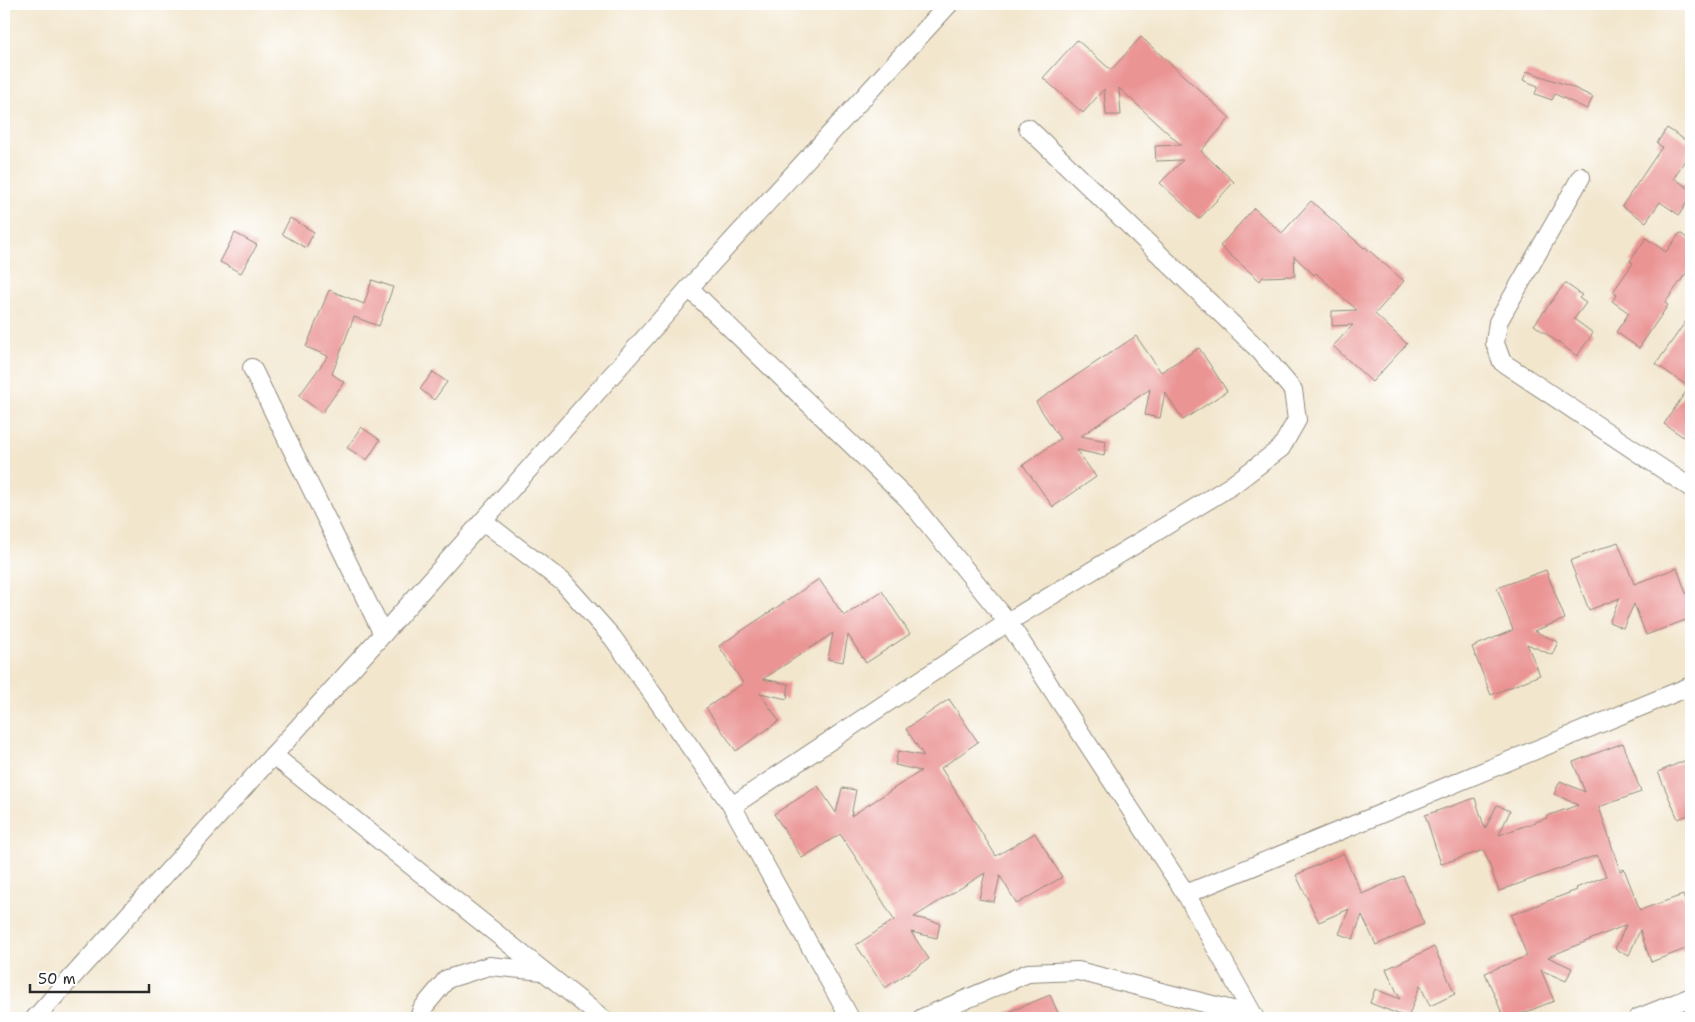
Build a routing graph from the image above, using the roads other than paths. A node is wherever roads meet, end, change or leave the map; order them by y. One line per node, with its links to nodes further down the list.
1 (949, 4): 4 (street)
2 (1028, 128): 8 (street)
3 (1581, 178): 6 (street)
4 (689, 288): 7 (street); 8 (street)
5 (252, 368): 9 (street)
6 (1691, 488)
7 (482, 521): 9 (street); 12 (street)
8 (1008, 622): 12 (street); 13 (street)
9 (382, 634): 11 (street)
10 (1691, 686): 13 (street)
11 (273, 755): 14 (street); 17 (street)
12 (732, 806): 20 (street)
13 (1186, 894): 16 (street)
14 (543, 971): 18 (street); 19 (street)
15 (1691, 997): 22 (street)
16 (1253, 1016): 21 (street)
17 (35, 1018)
18 (419, 1018)
19 (602, 1018)
20 (850, 1018)
21 (922, 1018)
22 (1638, 1018)

